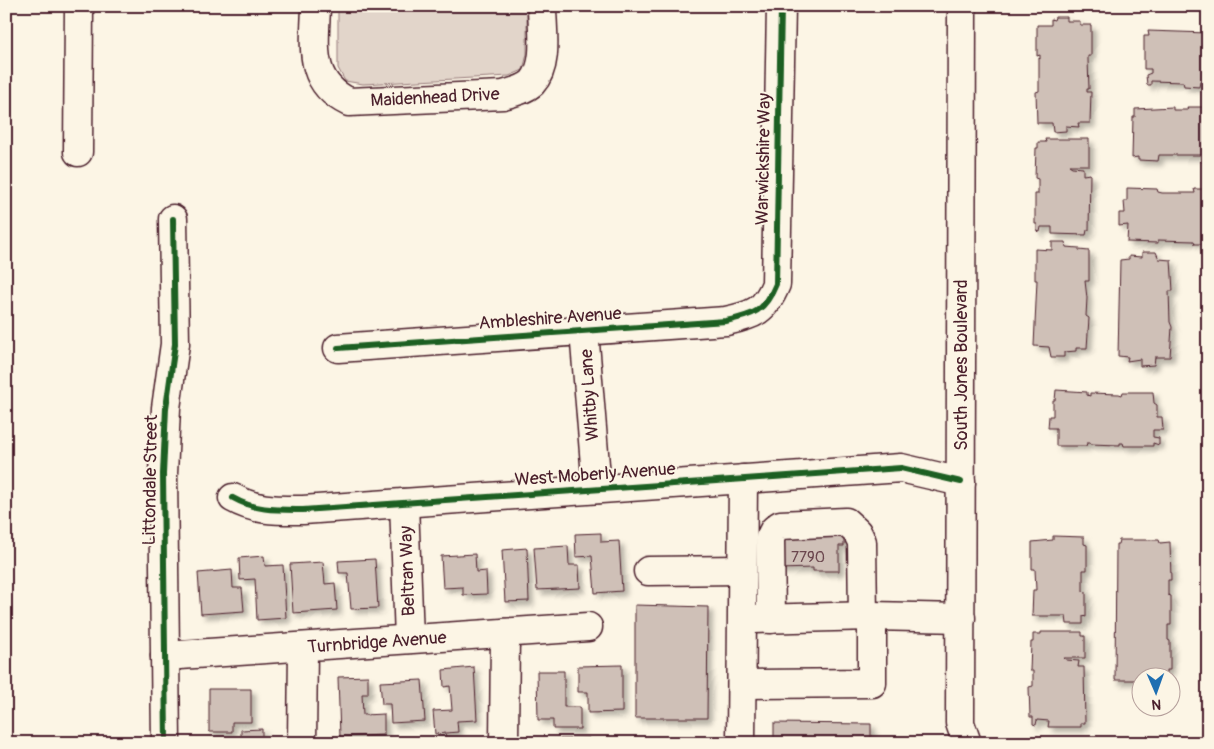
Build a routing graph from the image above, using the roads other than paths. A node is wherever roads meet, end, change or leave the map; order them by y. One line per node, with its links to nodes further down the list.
1 (79, 6): 6 (street)
2 (316, 6): 3 (street, Maidenhead Drive)
3 (542, 6)
4 (781, 6): 8 (street, Warwickshire Way)
5 (962, 6): 12 (street, South Jones Boulevard)
6 (78, 152)
7 (174, 219): 26 (street, Littondale Street)
8 (762, 308): 9 (street, Ambleshire Avenue)
9 (584, 331): 10 (street, Ambleshire Avenue); 13 (street, Whitby Lane)
10 (338, 348)
11 (743, 479): 12 (street, West Moberly Avenue); 13 (street, West Moberly Avenue); 16 (street)
12 (961, 482): 19 (street, South Jones Boulevard)
13 (597, 489): 15 (street, West Moberly Avenue)
14 (232, 498): 15 (street, West Moberly Avenue)
15 (404, 503): 24 (street, Beltran Way)
16 (742, 570): 17 (street); 20 (street)
17 (648, 571)
18 (867, 616): 19 (street); 21 (street); 21 (street); 27 (street)
19 (961, 618): 28 (street, South Jones Boulevard)
20 (742, 619): 21 (street); 27 (street)
21 (771, 619)
22 (588, 627): 23 (street, Turnbridge Avenue)
23 (505, 633): 24 (street, Turnbridge Avenue); 31 (street)
24 (409, 639): 25 (street, Turnbridge Avenue)
25 (303, 647): 26 (street, Turnbridge Avenue); 30 (street)
26 (165, 656): 29 (street, Littondale Street)
27 (742, 684): 32 (street)
28 (960, 736)
29 (166, 743)
30 (302, 743)
31 (504, 743)
32 (742, 743)

